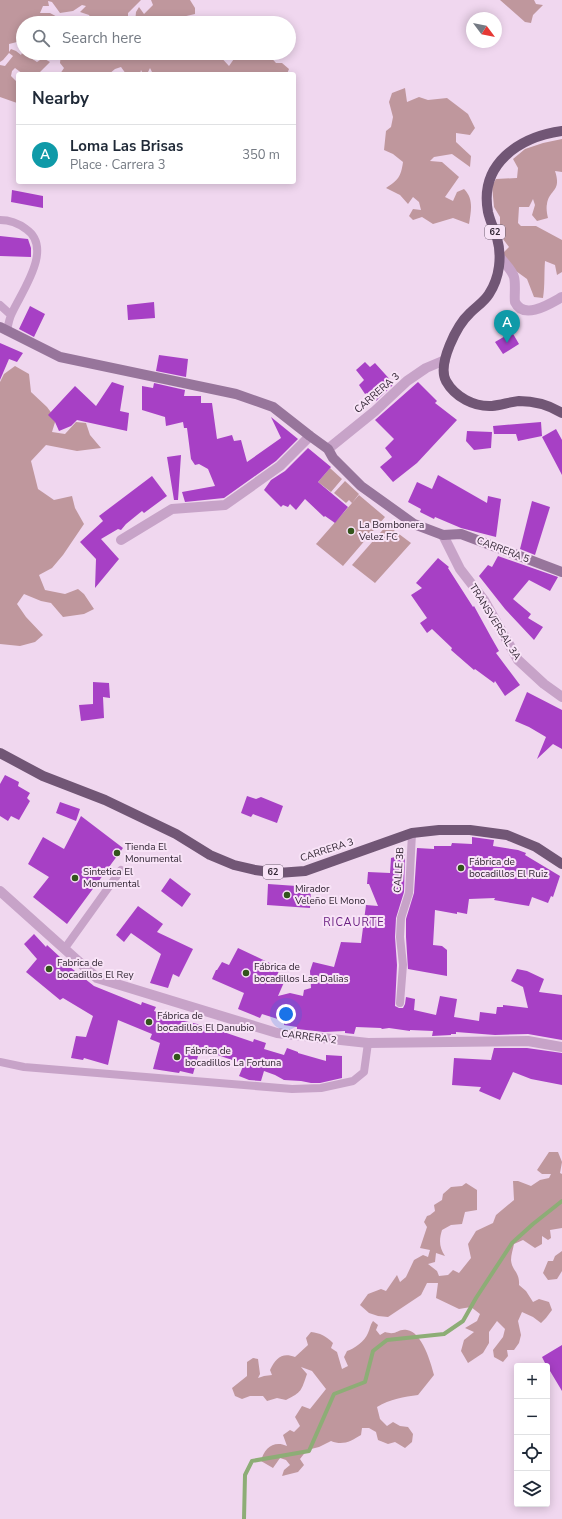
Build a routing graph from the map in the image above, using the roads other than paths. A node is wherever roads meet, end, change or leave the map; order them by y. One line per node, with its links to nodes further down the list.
1 (562, 131): 3 (main road, 62)
2 (0, 220): 6 (lane)
3 (500, 257): 4 (street); 8 (main road, 62)
4 (562, 297)
5 (0, 305): 6 (lane)
6 (11, 315): 7 (lane)
7 (3, 329): 10 (street)
8 (445, 360): 9 (main road, 62); 11 (street, CARRERA 3)
9 (562, 413)
10 (310, 436): 11 (street); 13 (street)
11 (328, 449): 12 (street)
12 (443, 535): 14 (street, CARRERA 5); 15 (street, TRANSVERSAL 3A)
13 (121, 540)
14 (562, 572)
15 (562, 697)
16 (0, 753): 17 (main road, CARRERA 3 / 62)
17 (412, 833): 18 (main road, CARRERA 3 / 62); 22 (lane, CALLE 3B)
18 (562, 864)
19 (121, 870): 21 (lane)
20 (0, 891): 21 (street, CARRERA 2)
21 (64, 948): 23 (street, CARRERA 2)
22 (400, 1003)
23 (368, 1043): 24 (street, CARRERA 2); 25 (lane)
24 (562, 1048)
25 (0, 1062)

